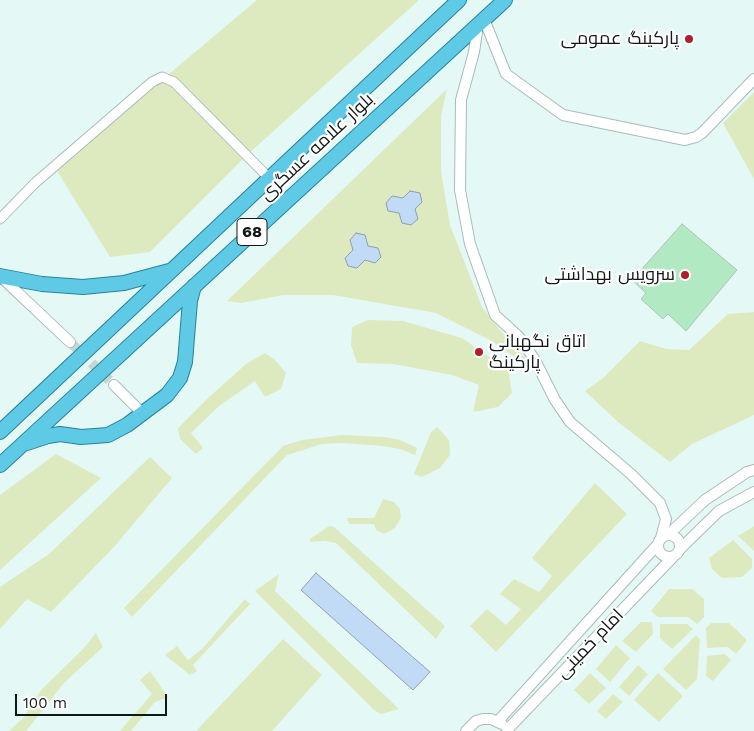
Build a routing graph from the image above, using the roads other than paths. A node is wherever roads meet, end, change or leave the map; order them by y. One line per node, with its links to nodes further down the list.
1 (459, 0): 5 (highway, بلوار علامه عسگری / 68)
2 (505, 0): 3 (highway, بلوار علامه عسگری / 68)
3 (481, 22): 4 (street); 9 (highway, بلوار علامه عسگری / 68); 18 (street)
4 (754, 80)
5 (269, 178): 6 (street); 7 (highway, بلوار علامه عسگری / 68)
6 (0, 219)
7 (172, 270): 8 (highway); 13 (highway, بلوار علامه عسگری / 68)
8 (0, 276): 10 (street)
9 (194, 286): 12 (highway); 14 (highway, بلوار علامه عسگری / 68)
10 (70, 342)
11 (114, 385): 12 (street)
12 (142, 413): 14 (highway)
13 (0, 432)
14 (22, 445): 15 (highway, بلوار علامه عسگری / 68)
15 (0, 465)
16 (754, 470): 18 (street, امام خمینی)
17 (754, 492): 19 (street, امام خمینی)
18 (663, 539): 19 (street); 19 (street); 20 (street, امام خمینی)
19 (677, 553): 22 (street, امام خمینی)
20 (498, 721): 21 (street); 22 (street)
21 (466, 731)
22 (507, 731)

